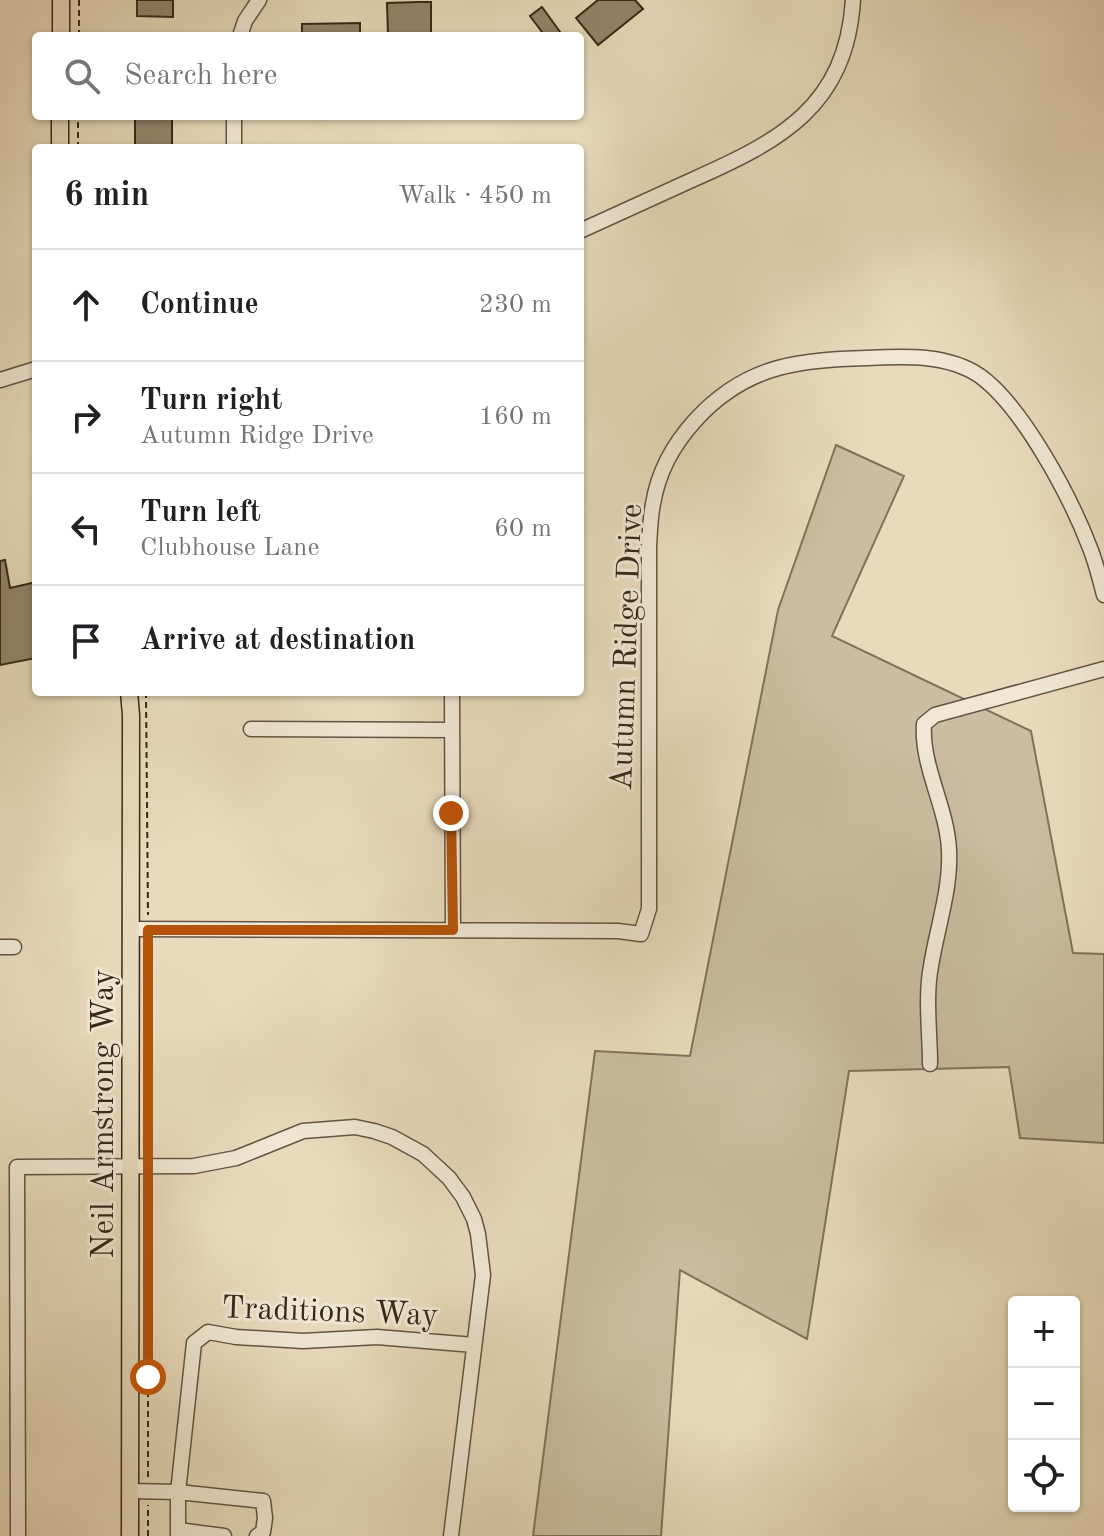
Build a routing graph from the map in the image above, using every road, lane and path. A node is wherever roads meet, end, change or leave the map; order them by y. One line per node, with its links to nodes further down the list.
1 (61, 0): 5 (main road)
2 (79, 0): 6 (path)
3 (259, 0): 7 (street)
4 (853, 0): 14 (street)
5 (61, 32)
6 (79, 32)
7 (241, 32)
8 (60, 120): 11 (main road)
9 (78, 120): 12 (path)
10 (234, 120): 13 (street)
11 (60, 144)
12 (78, 144)
13 (234, 144)
14 (584, 229)
15 (32, 370): 16 (street)
16 (0, 380)
17 (1104, 595): 26 (street, Autumn Ridge Drive)
18 (1104, 669): 27 (street)
19 (129, 696): 24 (main road, Neil Armstrong Way)
20 (146, 696): 25 (path)
21 (452, 696): 23 (street)
22 (251, 729): 23 (street)
23 (452, 730): 26 (street)
24 (131, 929): 25 (street, Autumn Ridge Drive); 28 (main road, Neil Armstrong Way)
25 (148, 930): 26 (street, Autumn Ridge Drive); 29 (path)
26 (453, 930)
27 (930, 1064)
28 (130, 1167): 29 (street, Traditions Way); 31 (main road, Neil Armstrong Way); 35 (street, Traditions Way)
29 (148, 1167): 30 (street, Traditions Way); 32 (path)
30 (474, 1345): 33 (street, Traditions Way); 40 (street, Traditions Way)
31 (130, 1491): 32 (street); 36 (main road, Neil Armstrong Way)
32 (148, 1492): 33 (street); 37 (path)
33 (178, 1492): 34 (street, Traditions Way); 39 (street)
34 (178, 1533): 38 (street)
35 (18, 1536)
36 (130, 1536)
37 (148, 1536)
38 (224, 1536)
39 (257, 1536)
40 (451, 1536)

